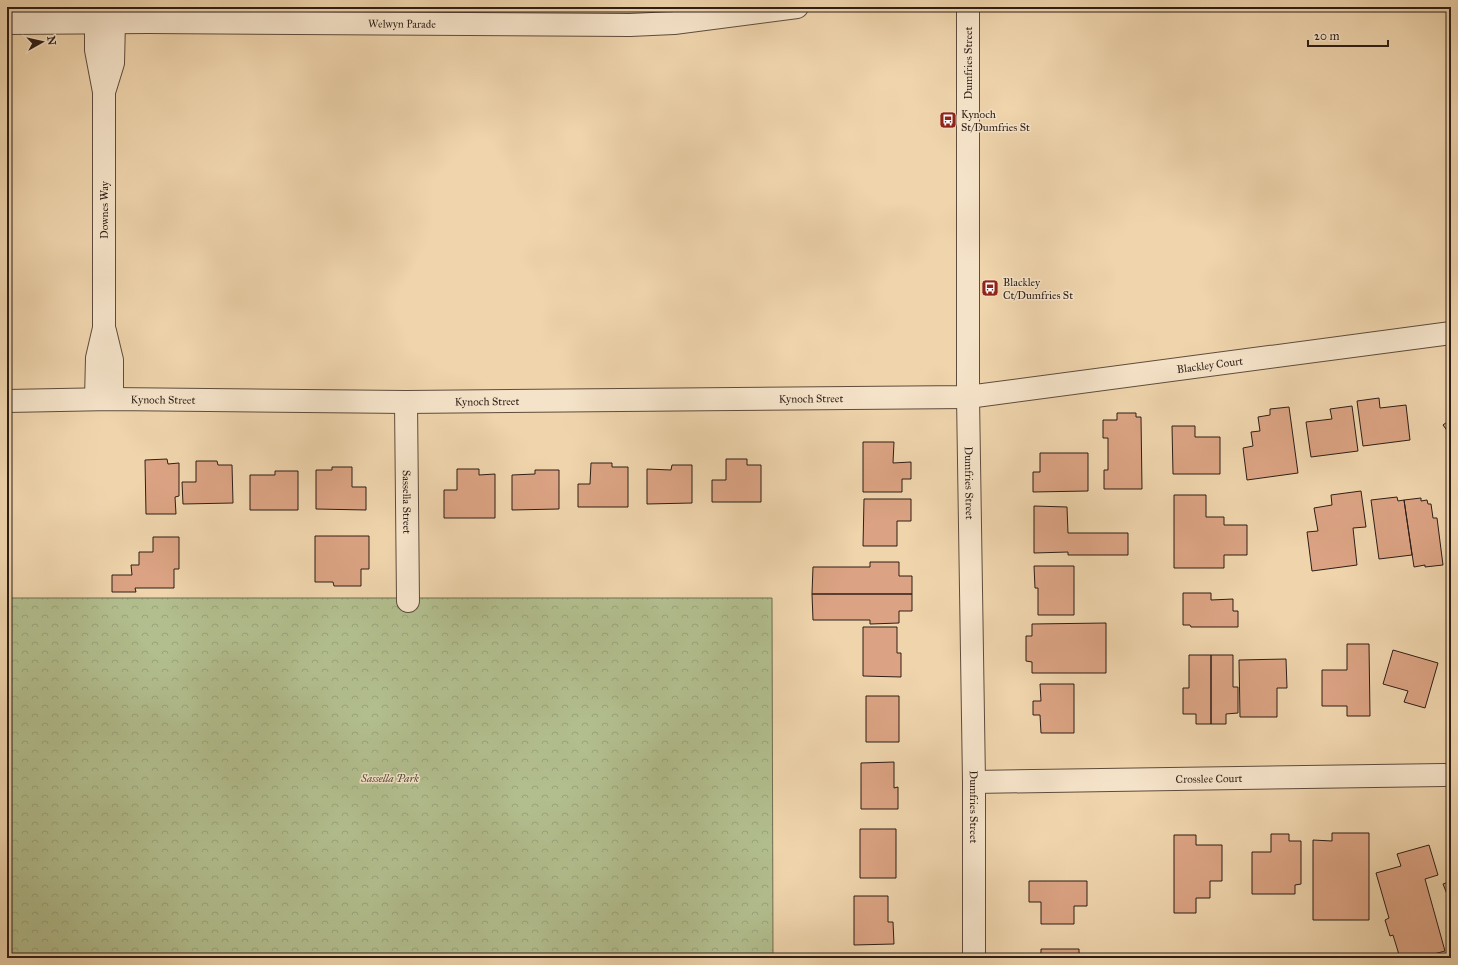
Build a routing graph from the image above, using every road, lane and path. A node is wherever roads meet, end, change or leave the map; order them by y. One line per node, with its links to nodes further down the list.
1 (797, 7): 4 (street, Welwyn Parade)
2 (968, 7): 8 (street, Dumfries Street)
3 (148, 14): 4 (street, Welwyn Parade); 5 (street, Welwyn Parade)
4 (545, 15)
5 (114, 18): 6 (street, Welwyn Parade); 9 (street, Downes Way)
6 (7, 23)
7 (1451, 333): 8 (street, Blackley Court)
8 (968, 397): 11 (street, Kynoch Street); 14 (street, Dumfries Street)
9 (104, 399): 10 (street, Kynoch Street); 11 (street, Kynoch Street)
10 (7, 401)
11 (406, 402): 12 (street, Sassella Street)
12 (408, 602)
13 (1444, 775): 14 (street, Crosslee Court)
14 (974, 782): 15 (street, Dumfries Street)
15 (974, 958)

